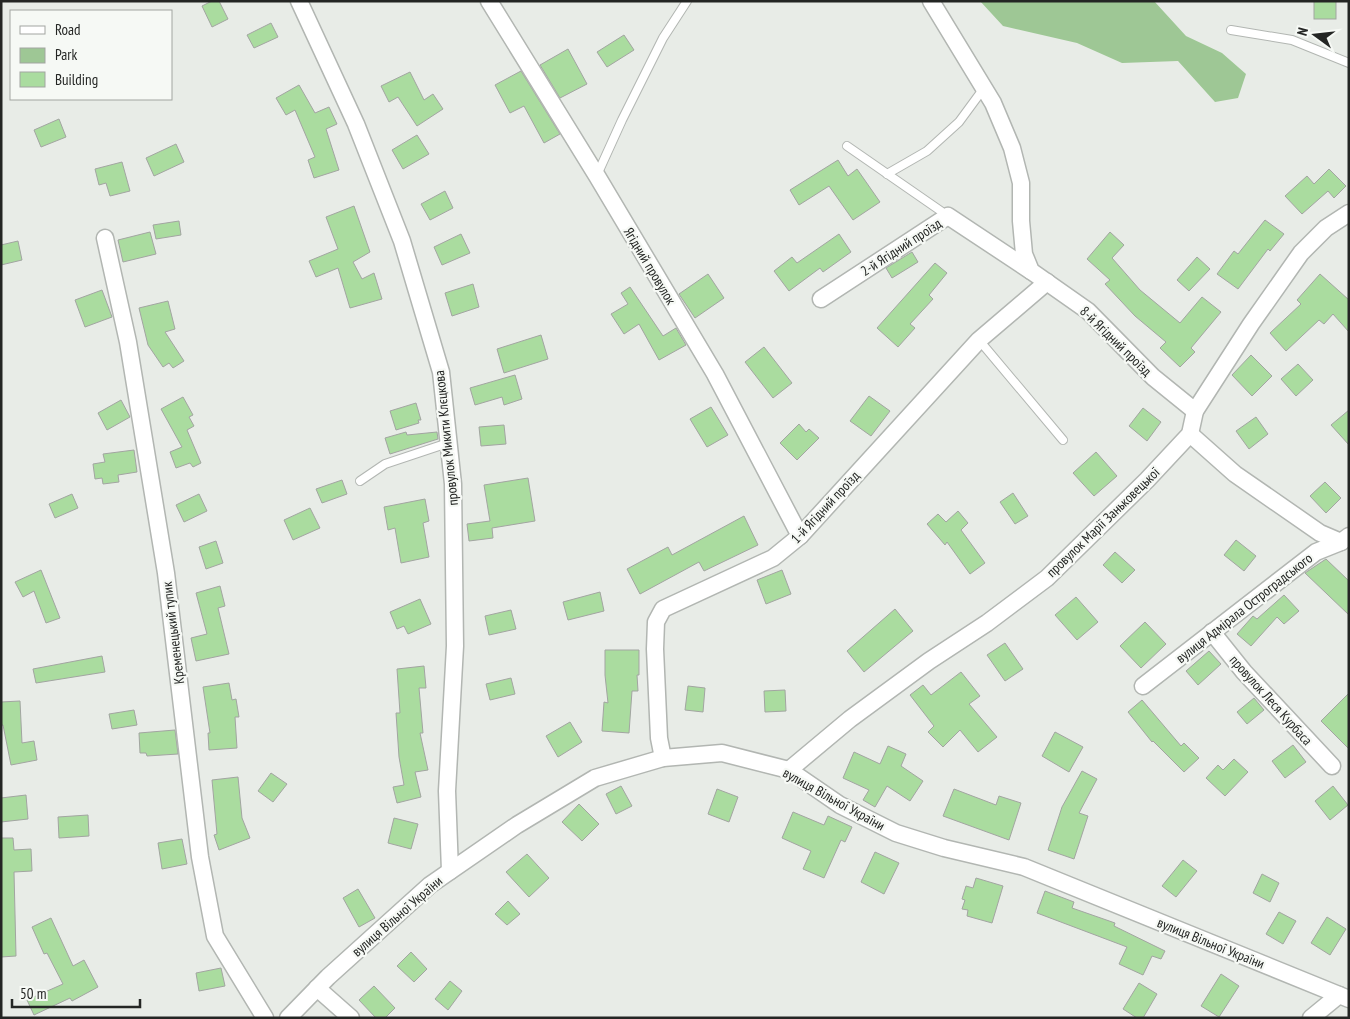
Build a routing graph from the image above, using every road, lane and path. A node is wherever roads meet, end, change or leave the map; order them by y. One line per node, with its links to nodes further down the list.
1 (299, 1): 21 (street, провулок Микити Клєцкова)
2 (489, 1): 10 (street, Ягідний провулок)
3 (687, 1): 10 (lane)
4 (931, 1): 7 (street)
5 (1231, 30): 6 (lane)
6 (1349, 63)
7 (984, 88): 9 (lane); 14 (street)
8 (847, 146): 9 (lane)
9 (887, 174): 12 (lane)
10 (597, 176): 23 (street, Ягідний провулок)
11 (1349, 213): 18 (street)
12 (948, 216): 14 (street, 2-й Ягідний проїзд); 16 (street, 2-й Ягідний проїзд)
13 (105, 238): 33 (street, Кременецький тупик)
14 (1031, 271): 15 (street, 8-й Ягідний проїзд)
15 (1047, 282): 17 (street, 1-й Ягідний проїзд); 18 (street, 8-й Ягідний проїзд)
16 (821, 299)
17 (979, 340): 20 (lane); 23 (street, 1-й Ягідний проїзд)
18 (1195, 411): 19 (street)
19 (1190, 434): 24 (street); 29 (street, провулок Марії Заньковецької)
20 (1063, 440)
21 (448, 443): 22 (lane); 30 (street, провулок Микити Клєцкова)
22 (360, 481)
23 (800, 536): 27 (street, 1-й Ягідний проїзд)
24 (1345, 539): 25 (street, вулиця Адмірала Остроградського)
25 (1212, 632): 26 (street, вулиця Адмірала Остроградського); 28 (street, провулок Леся Курбаса)
26 (1143, 686)
27 (663, 758): 29 (street, вулиця Вільної України); 30 (street, вулиця Вільної України)
28 (1332, 766)
29 (789, 770): 32 (street, вулиця Вільної України)
30 (450, 871): 31 (street, вулиця Вільної України)
31 (317, 988): 34 (street, вулиця Вільної України); 35 (street)
32 (1344, 997): 36 (street)
33 (265, 1018)
34 (288, 1018)
35 (351, 1018)
36 (1311, 1018)

